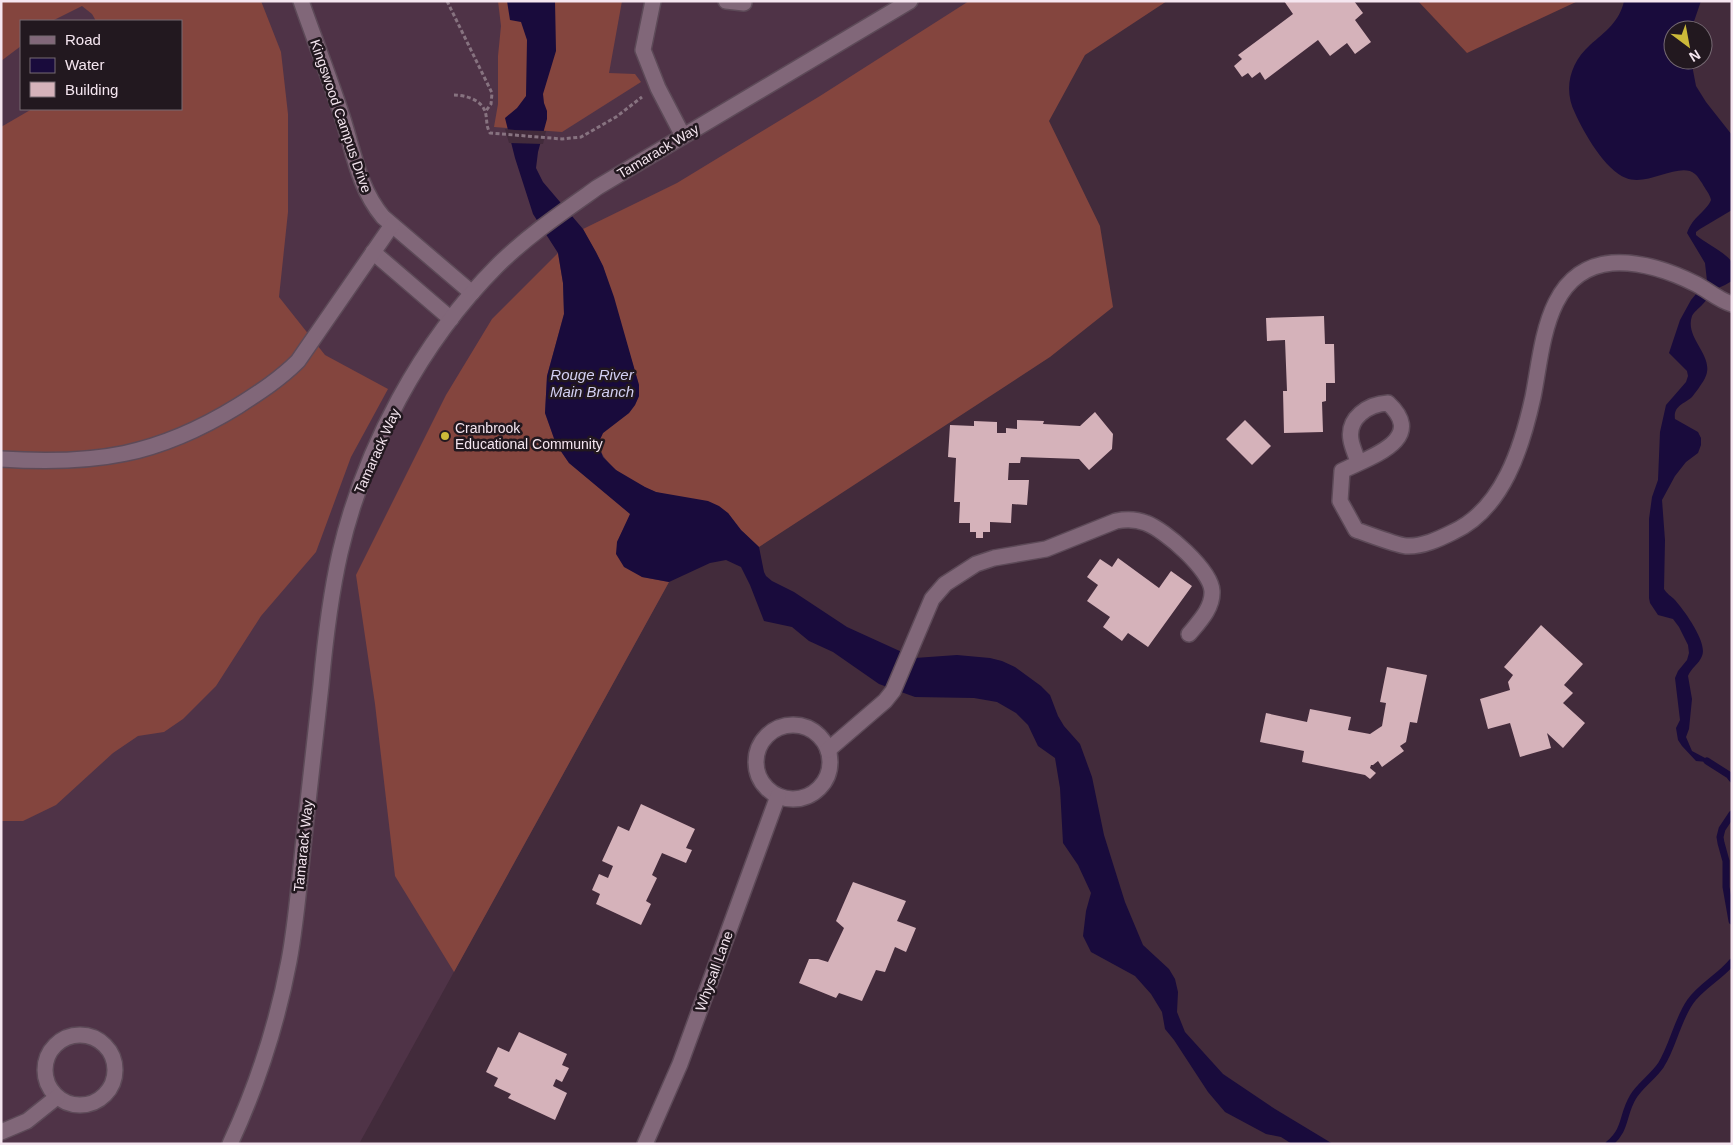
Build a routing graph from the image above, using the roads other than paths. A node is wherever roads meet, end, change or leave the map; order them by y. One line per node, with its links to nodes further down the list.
1 (301, 1): 7 (street, Kingswood Campus Drive)
2 (653, 1): 6 (street)
3 (726, 1): 5 (street)
4 (910, 1): 6 (street, Tamarack Way)
5 (744, 3)
6 (683, 136): 9 (street, Tamarack Way)
7 (392, 225): 8 (street); 9 (street, Kingswood Campus Drive)
8 (373, 252): 11 (street); 12 (street)
9 (472, 293): 11 (street, Tamarack Way)
10 (1726, 302): 13 (street)
11 (451, 319): 19 (street, Tamarack Way)
12 (1, 459)
13 (1358, 462)
14 (1189, 634): 15 (street)
15 (828, 750): 16 (street); 16 (street)
16 (778, 796): 20 (street, Whysall Lane)
17 (57, 1097): 17 (street); 18 (street)
18 (1, 1132)
19 (230, 1144)
20 (645, 1144)

